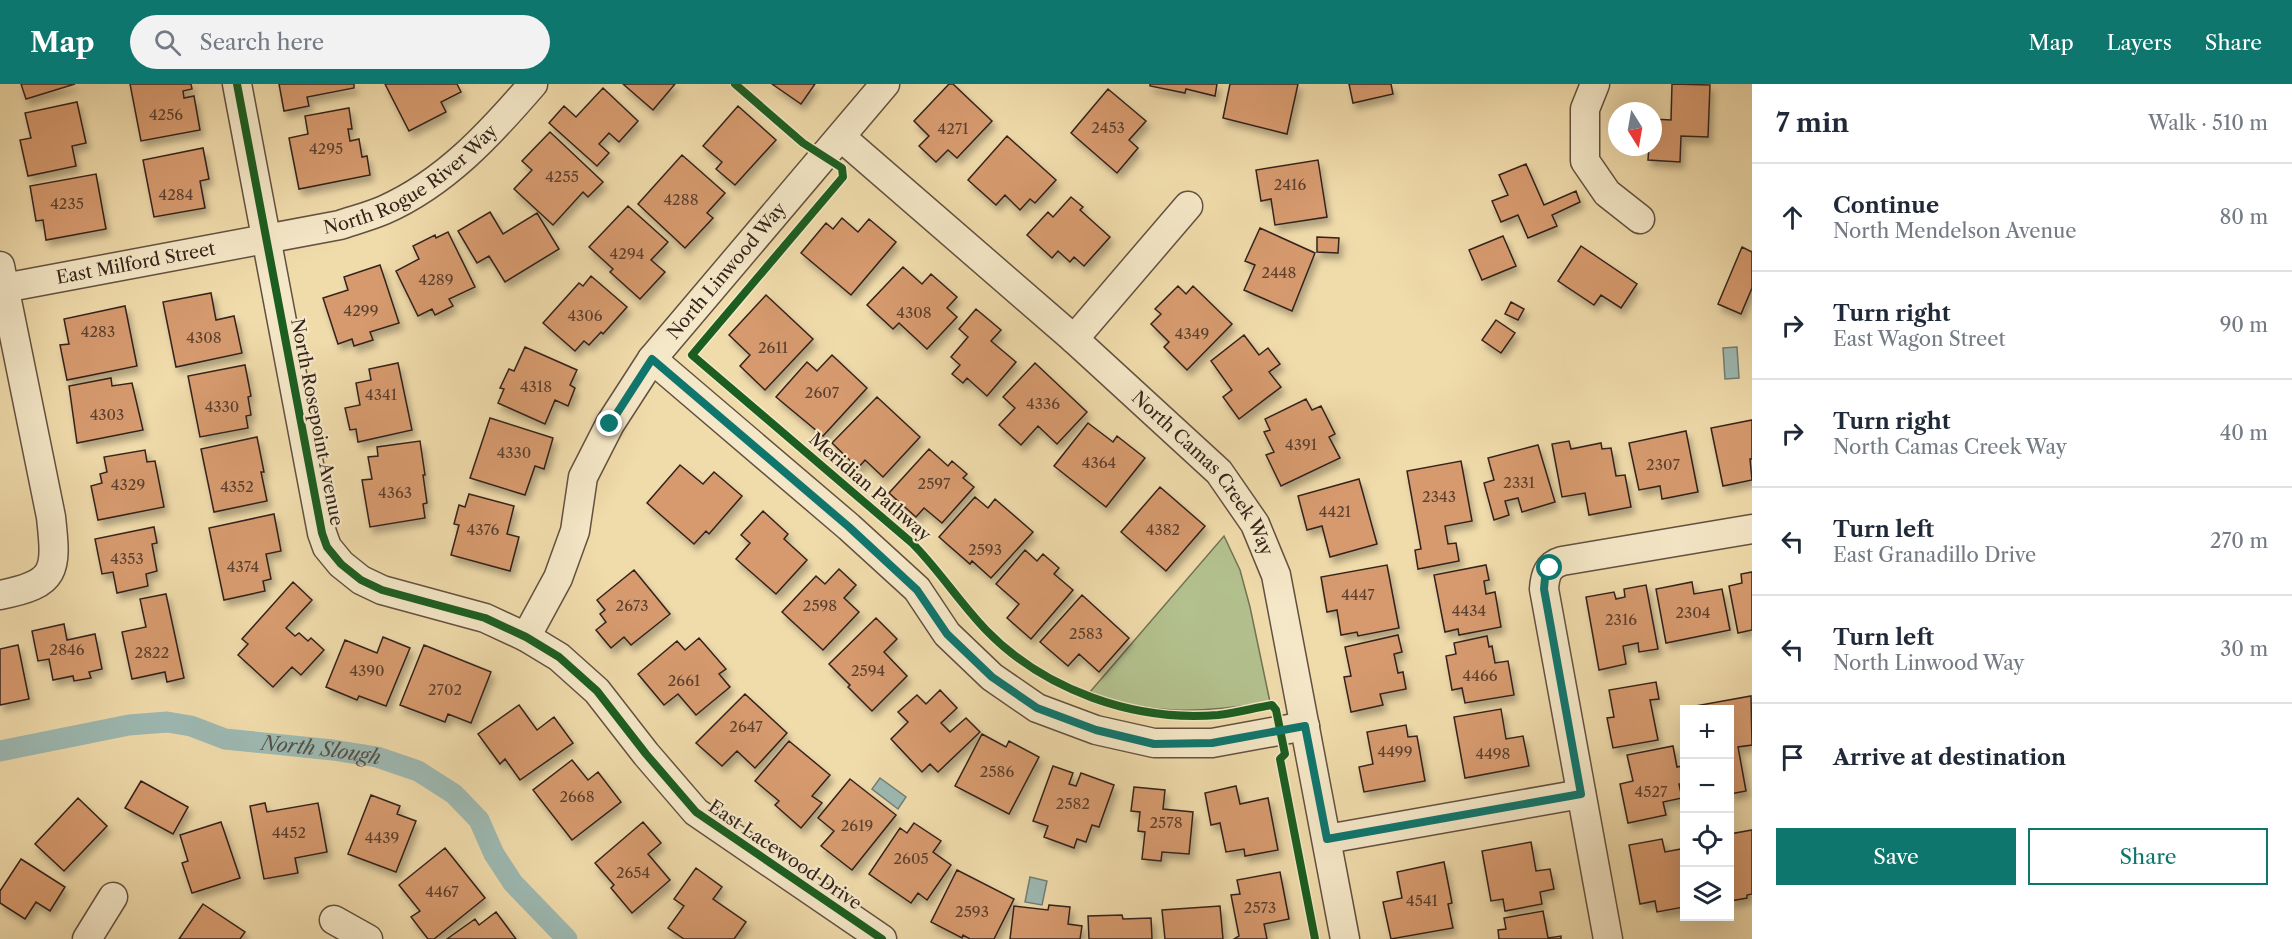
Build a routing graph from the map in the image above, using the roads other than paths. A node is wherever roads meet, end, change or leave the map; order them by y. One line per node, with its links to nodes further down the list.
1 (237, 84): 8 (street, North Rosepoint Avenue)
2 (533, 84): 8 (street, North Rogue River Way)
3 (885, 84): 5 (street, North Linwood Way)
4 (1594, 84): 7 (street)
5 (841, 137): 10 (street, North Camas Creek Way); 11 (street, North Linwood Way)
6 (1188, 206): 10 (street)
7 (1640, 219)
8 (267, 239): 9 (street, East Milford Street); 14 (street, North Rosepoint Avenue)
9 (2, 278): 13 (street)
10 (1074, 339): 15 (street, North Camas Creek Way)
11 (652, 359): 14 (street, North Linwood Way); 15 (street)
12 (1752, 529): 16 (street)
13 (0, 595)
14 (526, 637): 22 (street, East Lacewood Drive)
15 (1305, 726): 17 (street, North Camas Creek Way)
16 (1581, 794): 17 (street); 24 (street)
17 (1327, 839): 23 (street, North Camas Creek Way)
18 (113, 897): 20 (street)
19 (334, 920): 21 (street)
20 (87, 939)
21 (368, 939)
22 (882, 939)
23 (1345, 939)
24 (1608, 939)

